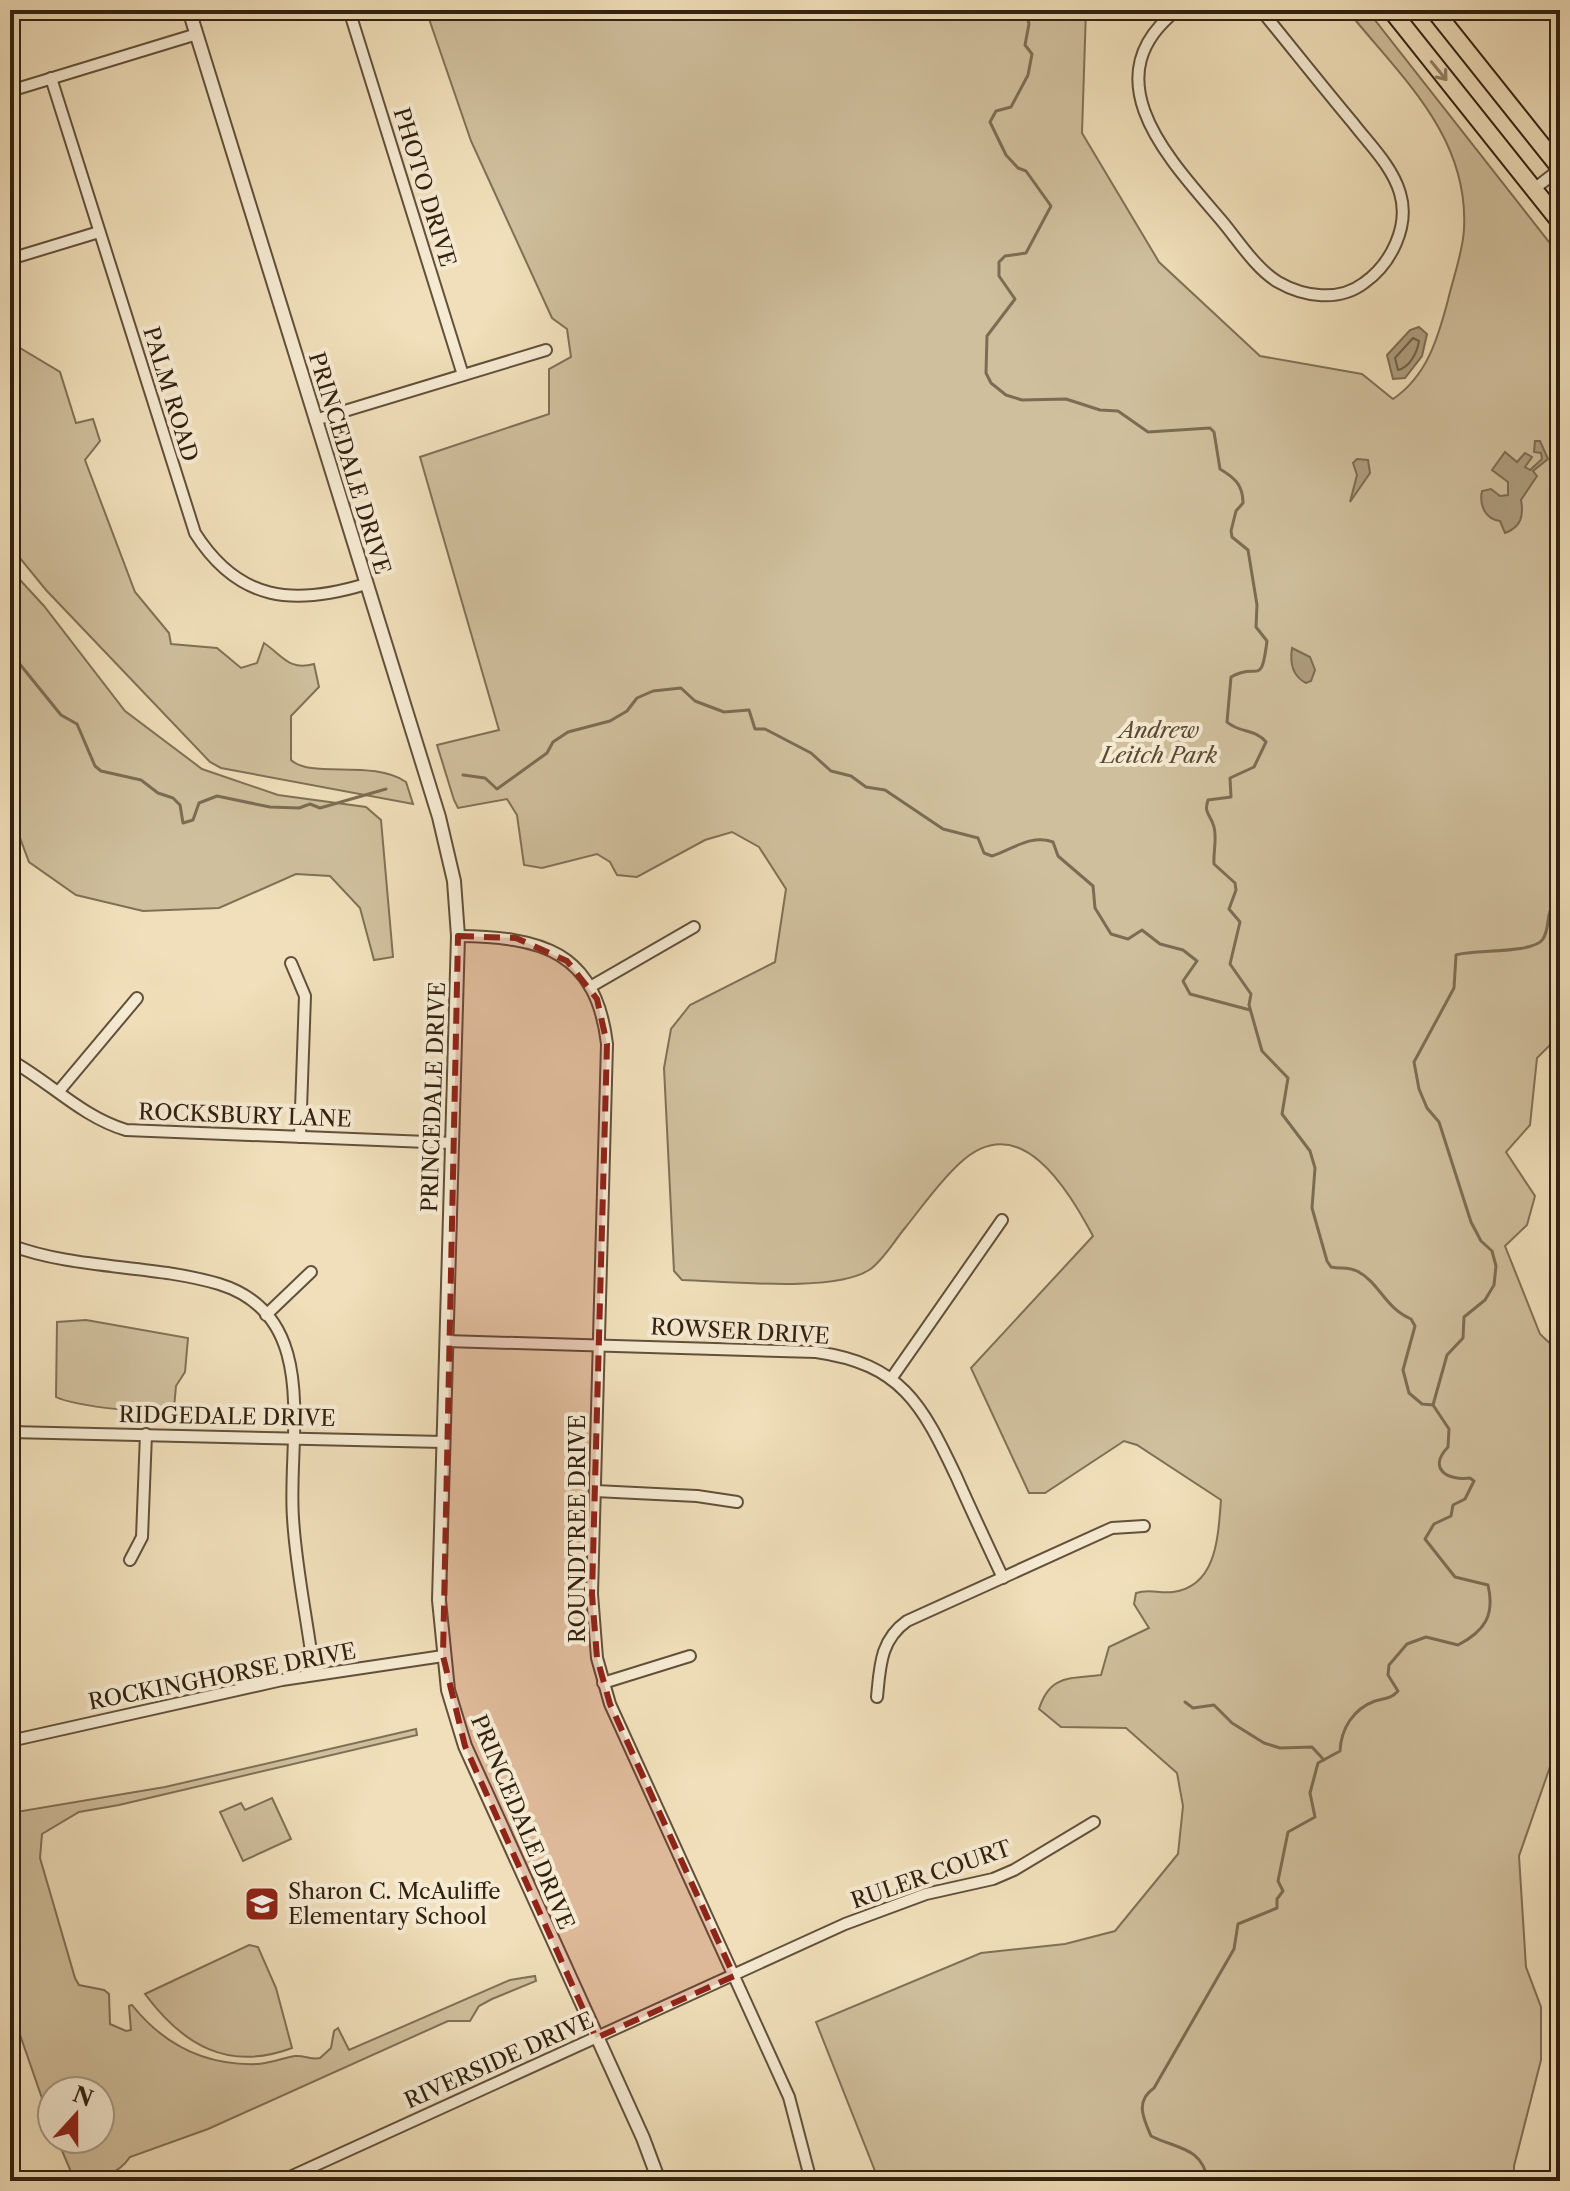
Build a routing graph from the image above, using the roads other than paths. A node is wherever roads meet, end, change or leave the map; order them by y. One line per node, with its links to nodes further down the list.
1 (189, 10): 7 (street, PRINCEDALE DRIVE)
2 (349, 10): 16 (street, PHOTO DRIVE)
3 (1177, 10): 4 (street)
4 (1261, 10)
5 (1391, 10): 11 (main road, one-way to 11)
6 (1434, 10): 10 (main road)
7 (197, 34): 8 (street); 17 (street, PRINCEDALE DRIVE)
8 (51, 78): 9 (street); 13 (street, PALM ROAD)
9 (10, 91)
10 (1560, 169): 11 (street)
11 (1534, 189): 12 (main road)
12 (1560, 222)
13 (99, 232): 14 (street); 18 (street, PALM ROAD)
14 (10, 259)
15 (546, 350): 16 (street)
16 (463, 375): 17 (street)
17 (315, 420): 18 (street, PRINCEDALE DRIVE)
18 (366, 584): 20 (street, PRINCEDALE DRIVE)
19 (694, 927): 22 (street)
20 (458, 936): 22 (street, ROUNDTREE DRIVE); 27 (street, PRINCEDALE DRIVE)
21 (291, 963): 26 (street)
22 (590, 987): 33 (street, ROUNDTREE DRIVE)
23 (137, 998): 25 (street)
24 (10, 1060): 25 (street, ROCKSBURY LANE)
25 (59, 1091): 26 (street, ROCKSBURY LANE)
26 (300, 1137): 27 (street, ROCKSBURY LANE)
27 (452, 1143): 32 (street, PRINCEDALE DRIVE)
28 (1002, 1220): 34 (street)
29 (10, 1245): 31 (street)
30 (311, 1272): 31 (street)
31 (266, 1315): 37 (street)
32 (446, 1341): 33 (street, ROWSER DRIVE); 38 (street, PRINCEDALE DRIVE)
33 (598, 1345): 34 (street, ROWSER DRIVE); 39 (street, ROUNDTREE DRIVE)
34 (891, 1379): 43 (street, ROWSER DRIVE)
35 (10, 1432): 36 (street, RIDGEDALE DRIVE)
36 (146, 1434): 37 (street, RIDGEDALE DRIVE); 42 (street)
37 (293, 1438): 38 (street, RIDGEDALE DRIVE); 46 (street)
38 (443, 1442): 44 (street, PRINCEDALE DRIVE)
39 (595, 1491): 40 (street); 47 (street, ROUNDTREE DRIVE)
40 (737, 1502)
41 (1144, 1526): 43 (street)
42 (130, 1560)
43 (1003, 1578): 48 (street)
44 (443, 1656): 46 (street, ROCKINGHORSE DRIVE); 52 (street, PRINCEDALE DRIVE)
45 (690, 1656): 47 (street)
46 (314, 1674): 49 (street, ROCKINGHORSE DRIVE)
47 (603, 1683): 51 (street, ROUNDTREE DRIVE)
48 (877, 1697)
49 (10, 1741)
50 (1094, 1822): 51 (street, RULER COURT)
51 (734, 1976): 52 (street, RIVERSIDE DRIVE); 55 (street, ROUNDTREE DRIVE)
52 (596, 2038): 53 (street, RIVERSIDE DRIVE); 54 (street, PRINCEDALE DRIVE)
53 (281, 2181)
54 (659, 2181)
55 (811, 2181)

